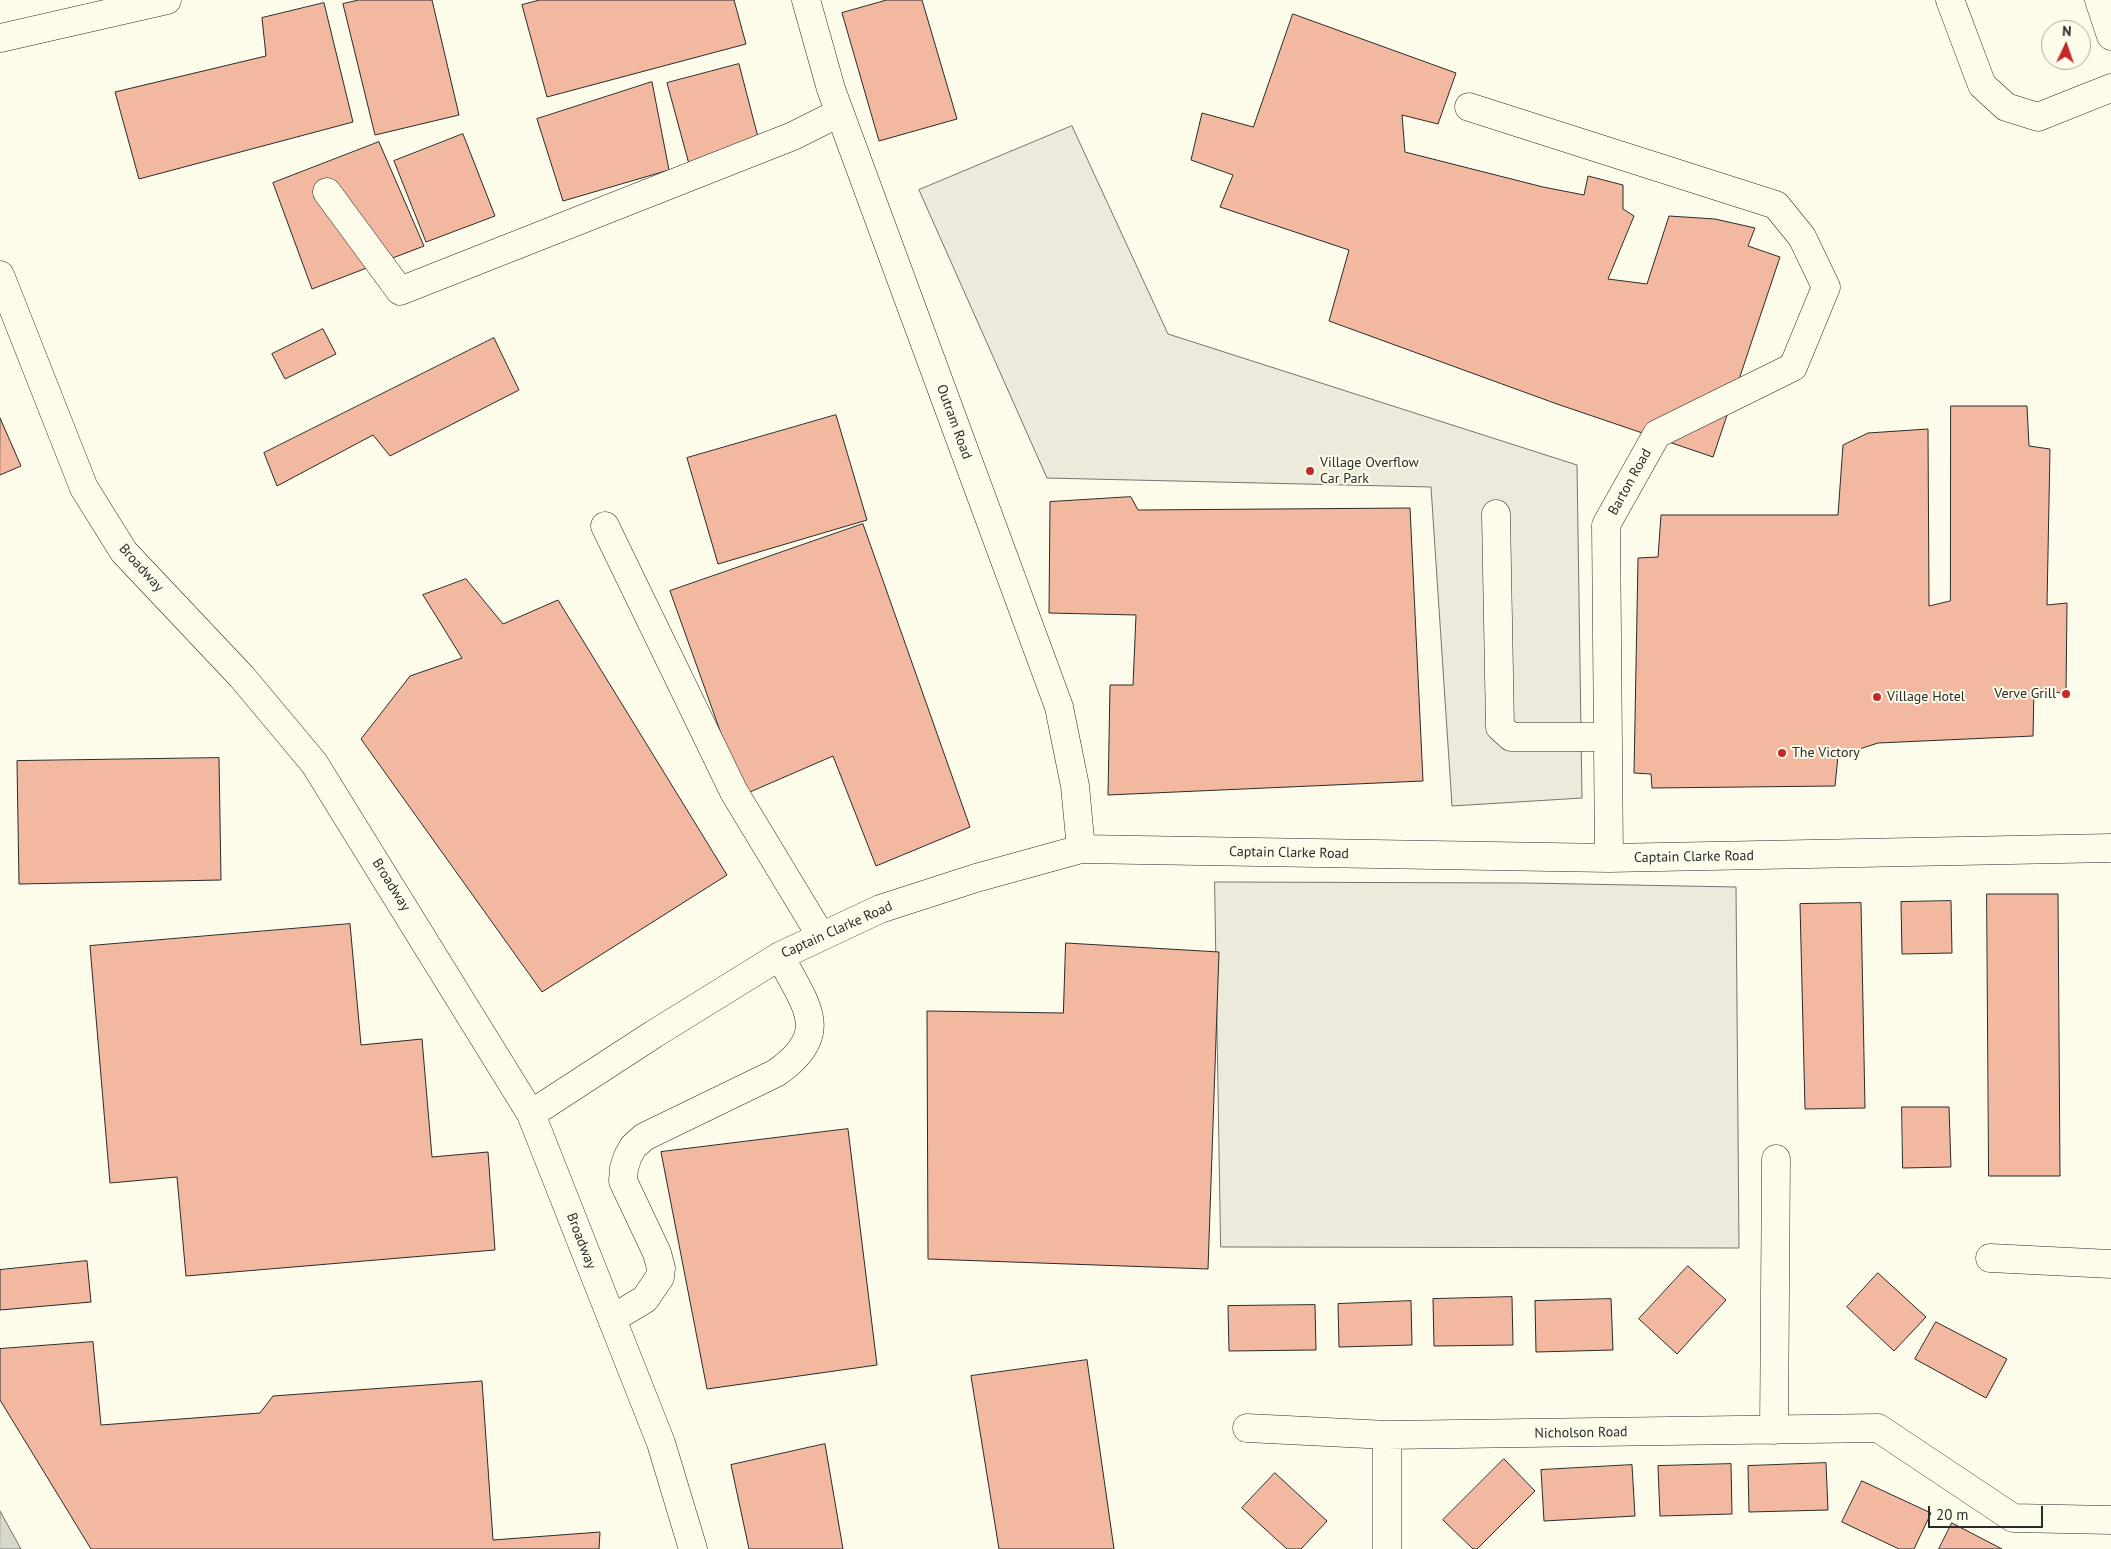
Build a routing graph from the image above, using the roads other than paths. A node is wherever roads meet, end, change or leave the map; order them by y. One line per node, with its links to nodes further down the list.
1 (167, 0): 6 (street)
2 (806, 0): 9 (street, Outram Road)
3 (1950, 0): 7 (street)
4 (2099, 0): 5 (street)
5 (2111, 36)
6 (0, 38)
7 (2111, 88)
8 (1469, 107): 14 (street, Barton Road)
9 (839, 114): 10 (street); 16 (street, Outram Road)
10 (327, 192)
11 (0, 275): 20 (street, Broadway)
12 (1496, 514): 14 (street)
13 (605, 526): 18 (street)
14 (1608, 737): 17 (street, Barton Road)
15 (2111, 848): 17 (street, Captain Clarke Road)
16 (1081, 849): 17 (street, Captain Clarke Road); 18 (street, Captain Clarke Road)
17 (1609, 858)
18 (821, 936): 19 (street, Captain Clarke Road)
19 (780, 956): 20 (street, Captain Clarke Road); 24 (street)
20 (531, 1114): 24 (street, Broadway)
21 (1776, 1159): 26 (street)
22 (1990, 1258): 23 (street)
23 (2111, 1264)
24 (612, 1319): 29 (street, Broadway)
25 (1247, 1428): 27 (street, Nicholson Road)
26 (1774, 1430): 27 (street, Nicholson Road); 28 (street, Nicholson Road)
27 (1387, 1435): 30 (street)
28 (2111, 1520)
29 (693, 1549)
30 (1386, 1549)

